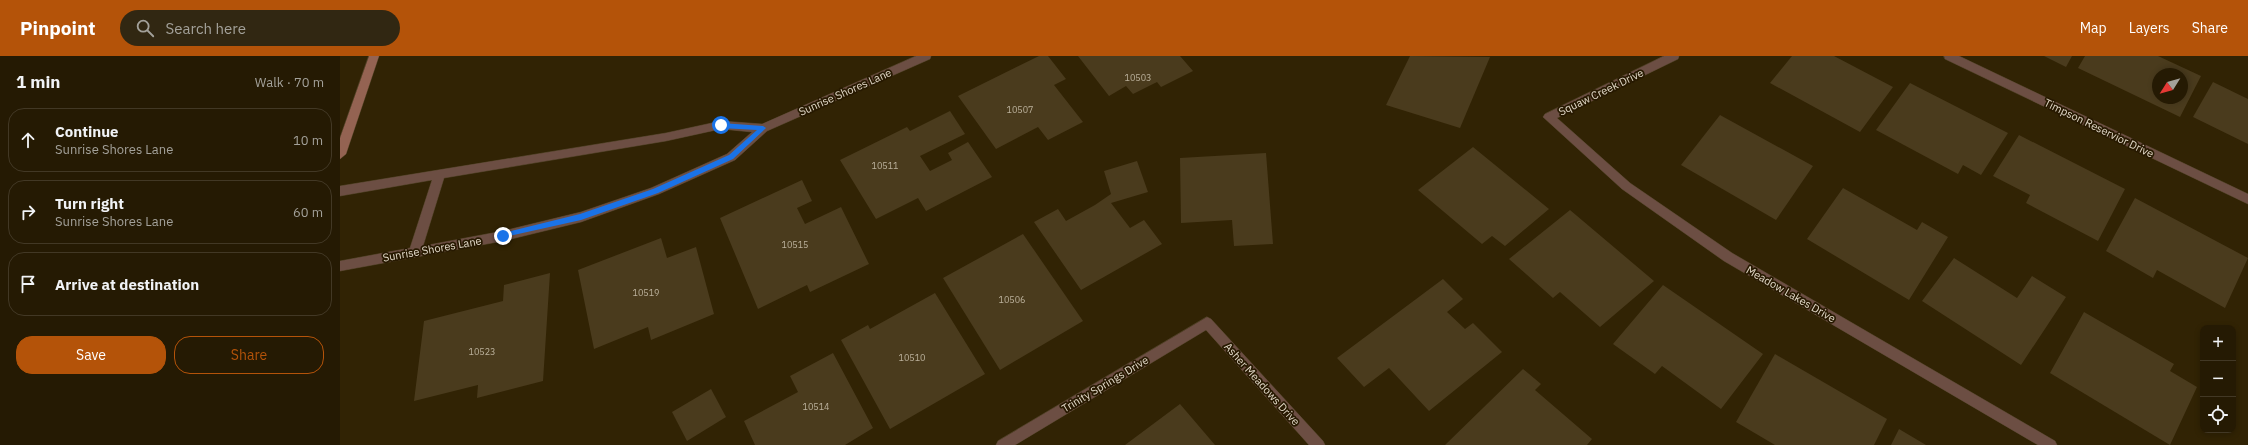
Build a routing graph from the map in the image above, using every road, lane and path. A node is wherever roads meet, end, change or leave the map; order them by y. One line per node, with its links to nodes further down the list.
1 (374, 56): 7 (street)
2 (926, 56): 6 (street, Sunrise Shores Lane)
3 (1674, 56): 5 (street, Squaw Creek Drive)
4 (1949, 56): 10 (street, Timpson Reservior Drive)
5 (1549, 116): 16 (street, Meadow Lakes Drive)
6 (763, 128): 8 (street, Sunrise Shores Lane); 11 (street, Sunrise Shores Lane)
7 (340, 154)
8 (440, 174): 9 (street, Sunrise Shores Lane); 11 (street)
9 (340, 191)
10 (2248, 199)
11 (416, 252): 12 (street, Sunrise Shores Lane)
12 (340, 266)
13 (1207, 323): 14 (street, Trinity Springs Drive); 15 (street, Asher Meadows Drive)
14 (1003, 445)
15 (1318, 445)
16 (2050, 445)

